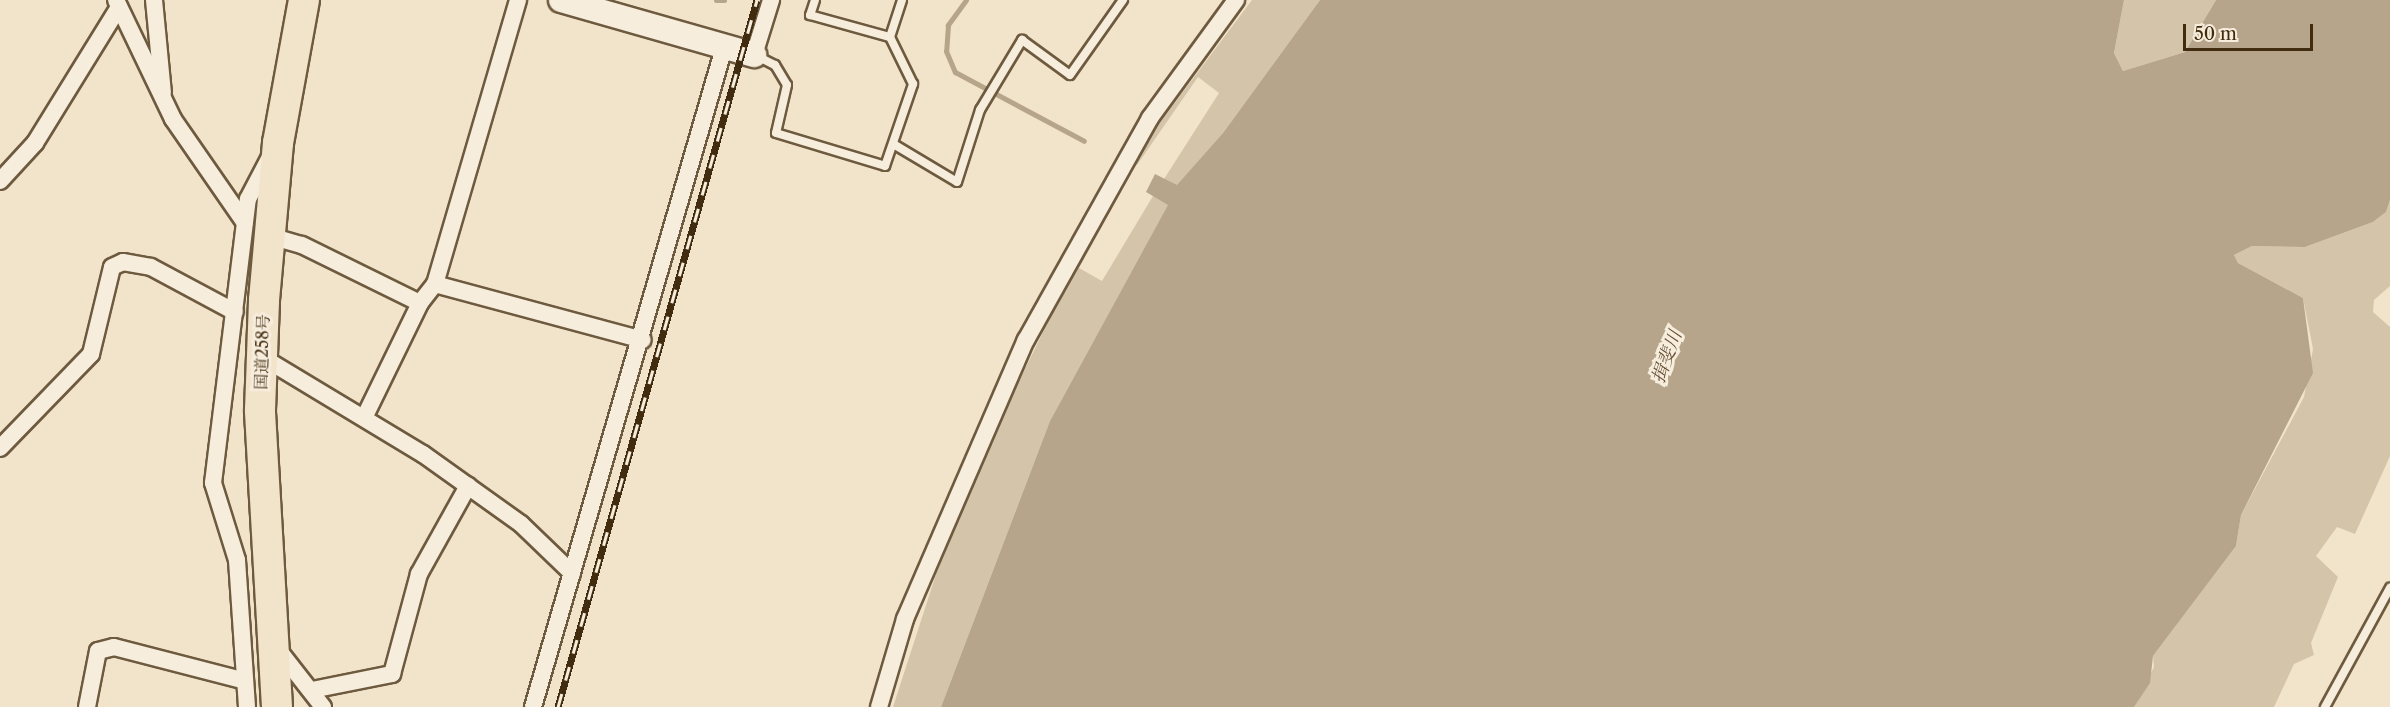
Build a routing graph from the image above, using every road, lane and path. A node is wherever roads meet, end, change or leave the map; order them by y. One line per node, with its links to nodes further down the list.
1 (154, 0): 14 (street)
2 (304, 0): 17 (highway, 国道258号)
3 (518, 0): 18 (street)
4 (561, 0): 12 (street)
5 (771, 0): 13 (street)
6 (815, 0): 11 (lane)
7 (902, 0): 11 (lane)
8 (1123, 0): 15 (lane)
9 (1236, 0): 36 (street)
10 (117, 4): 14 (street); 16 (street)
11 (890, 37): 15 (lane)
12 (724, 48): 13 (street); 21 (street)
13 (754, 55): 15 (lane)
14 (164, 100): 17 (street)
15 (895, 145)
16 (0, 182)
17 (257, 229): 19 (street); 20 (street); 22 (highway, 国道258号)
18 (435, 284): 19 (street); 21 (street)
19 (420, 303): 23 (street)
20 (235, 312): 24 (street); 29 (street)
21 (643, 340): 26 (street)
22 (262, 357): 23 (street); 28 (highway, 国道258号)
23 (364, 416): 25 (street)
24 (0, 448)
25 (468, 486): 26 (street); 30 (street)
26 (572, 573): 35 (street)
27 (2390, 588): 37 (lane)
28 (274, 641): 30 (street); 33 (highway, 国道258号)
29 (245, 681): 31 (street); 32 (street)
30 (312, 690): 34 (street)
31 (87, 707)
32 (247, 707)
33 (277, 707)
34 (323, 707)
35 (533, 707)
36 (879, 707)
37 (2325, 707)

